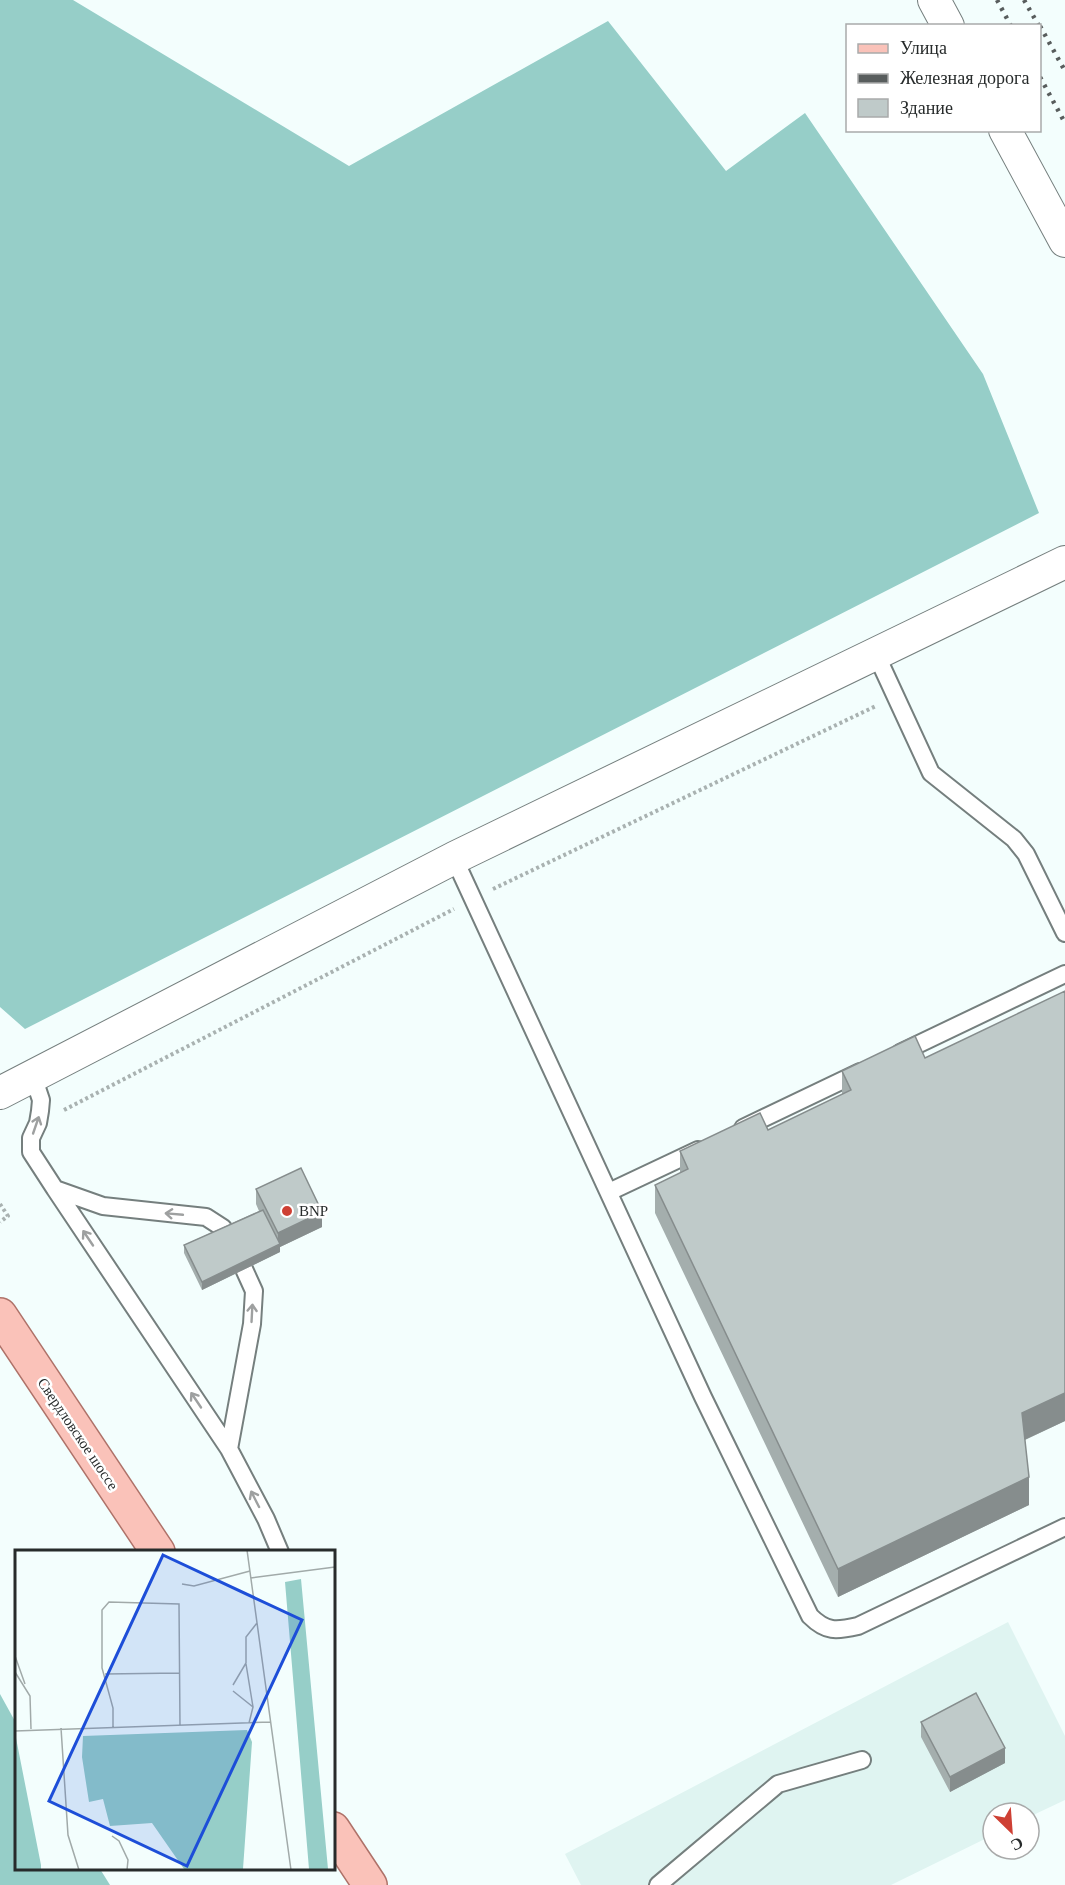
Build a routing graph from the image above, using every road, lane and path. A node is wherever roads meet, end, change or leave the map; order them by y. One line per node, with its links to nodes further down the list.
1 (934, 0): 2 (street)
2 (947, 24)
3 (1006, 132): 4 (street)
4 (1065, 241)
5 (1065, 562): 6 (street)
6 (876, 654): 7 (lane); 8 (street)
7 (896, 697): 9 (path); 10 (lane)
8 (454, 858): 9 (lane); 12 (street)
9 (473, 898): 14 (path); 16 (lane)
10 (1065, 933)
11 (1065, 974): 16 (lane)
12 (33, 1076): 13 (street); 14 (lane)
13 (0, 1093)
14 (38, 1123): 15 (lane, one-way to 14)
15 (55, 1189): 19 (lane, one-way to 15); 22 (lane, one-way to 15)
16 (609, 1192): 23 (lane)
17 (0, 1204): 18 (path)
18 (0, 1222)
19 (226, 1233)
20 (244, 1269): 22 (lane, one-way to 20)
21 (0, 1315): 24 (main road, Свердловское шоссе)
22 (229, 1449): 25 (lane, one-way to 22)
23 (1065, 1527)
24 (157, 1550)
25 (279, 1550)
26 (862, 1760): 29 (lane)
27 (334, 1830): 28 (main road)
28 (370, 1885)
29 (658, 1885)

